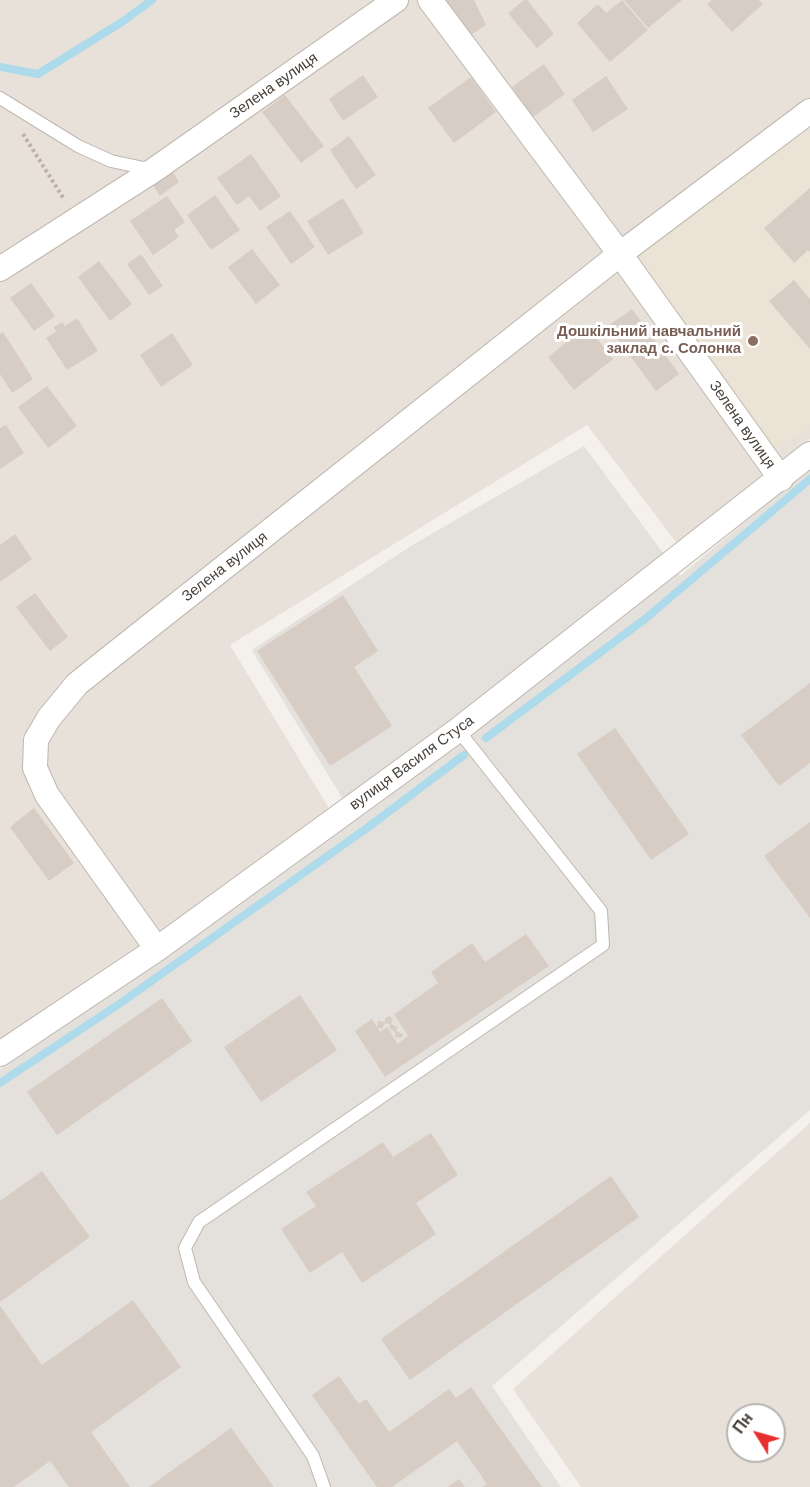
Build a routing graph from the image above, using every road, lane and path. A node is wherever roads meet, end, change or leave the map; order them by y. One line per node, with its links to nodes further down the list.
1 (396, 0): 5 (street, Зелена вулиця)
2 (430, 0): 7 (street, Зелена вулиця)
3 (1, 100): 5 (lane); 6 (path)
4 (809, 114): 7 (street, Зелена вулиця)
5 (154, 170): 6 (street, Зелена вулиця)
6 (77, 219): 8 (street, Зелена вулиця)
7 (620, 254): 10 (street, Зелена вулиця); 12 (street, Зелена вулиця)
8 (0, 269)
9 (810, 454): 10 (street, вулиця Василя Стуса)
10 (781, 479): 11 (street, вулиця Василя Стуса)
11 (458, 730): 12 (street, вулиця Василя Стуса); 14 (lane)
12 (157, 949): 13 (street, вулиця Василя Стуса)
13 (0, 1054)
14 (324, 1487)

